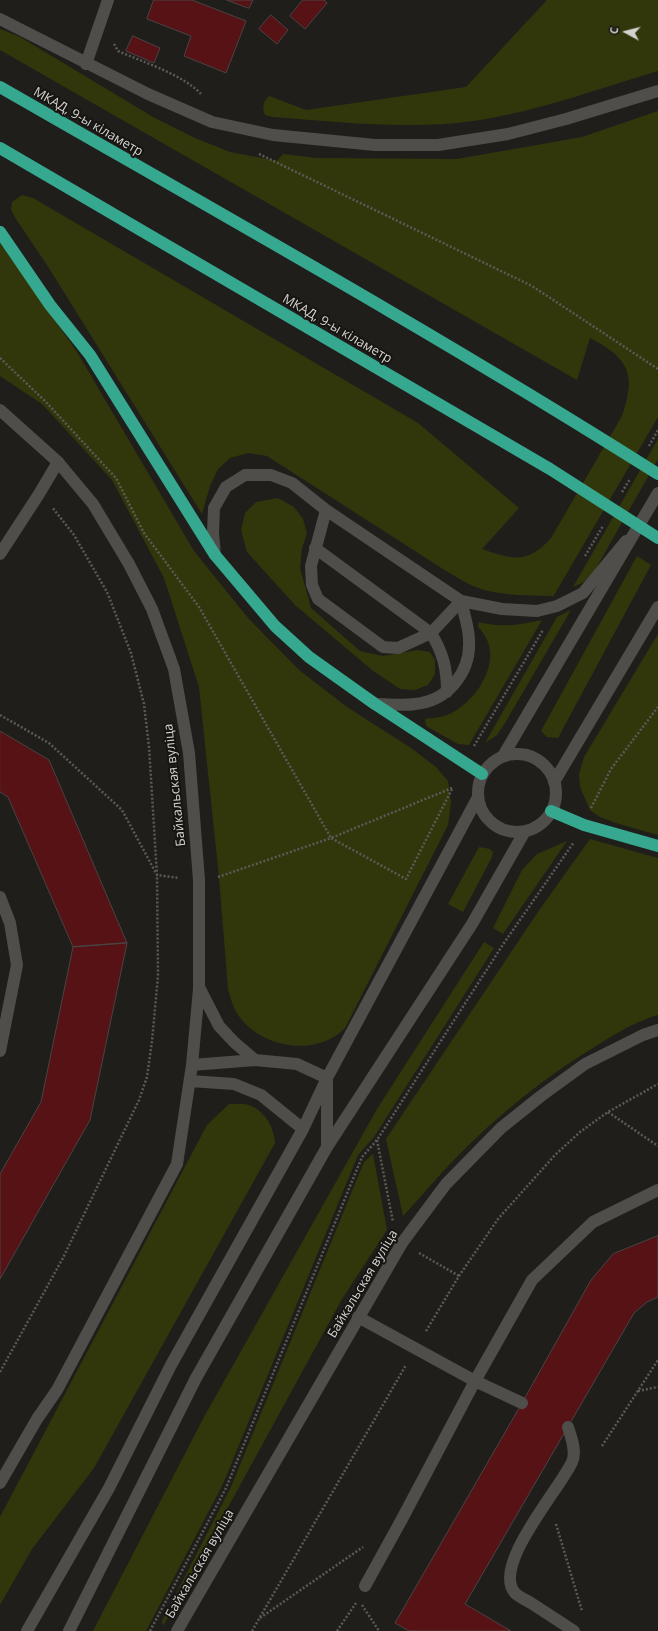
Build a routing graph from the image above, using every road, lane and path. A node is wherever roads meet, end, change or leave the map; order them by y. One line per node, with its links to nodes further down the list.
1 (108, 0): 3 (street)
2 (0, 19): 4 (street)
3 (101, 20): 4 (street); 7 (path)
4 (86, 64): 7 (street)
5 (0, 87): 15 (highway, МКАД, 9-ы кіламетр)
6 (658, 91): 7 (street)
7 (212, 122)
8 (0, 148): 20 (highway, МКАД, 9-ы кіламетр)
9 (252, 151): 12 (path)
10 (0, 232): 23 (highway)
11 (0, 358): 38 (path)
12 (658, 368)
13 (0, 410): 14 (street, Байкальская вуліца)
14 (58, 462): 17 (street); 43 (street, Байкальская вуліца)
15 (658, 474)
16 (658, 493): 19 (street)
17 (39, 494): 22 (street); 40 (path)
18 (326, 510): 21 (street); 23 (street); 24 (street)
19 (640, 524): 24 (street); 31 (street)
20 (658, 538)
21 (314, 548): 26 (street); 26 (street)
22 (0, 554)
23 (216, 556): 28 (highway)
24 (461, 601): 26 (street); 27 (street)
25 (658, 607): 33 (street)
26 (431, 633): 27 (street)
27 (447, 692): 28 (street)
28 (375, 704): 32 (highway)
29 (658, 707): 36 (path)
30 (0, 715): 40 (path)
31 (503, 756): 32 (street); 33 (street)
32 (482, 774): 34 (street)
33 (554, 782): 35 (street)
34 (478, 797): 37 (street); 48 (street)
35 (551, 811): 36 (highway); 37 (street)
36 (584, 825): 39 (highway); 53 (path)
37 (524, 831): 55 (street)
38 (331, 838): 38 (path); 41 (path)
39 (658, 846)
40 (157, 875): 61 (path)
41 (219, 877)
42 (0, 897): 45 (street)
43 (199, 989): 46 (street); 47 (street, Байкальская вуліца)
44 (658, 1030): 58 (street, Байкальская вуліца)
45 (0, 1051)
46 (255, 1060): 47 (street); 48 (street)
47 (192, 1065): 49 (street, Байкальская вуліца)
48 (327, 1078): 52 (street); 55 (street)
49 (190, 1081): 52 (street); 68 (street, Байкальская вуліца)
50 (658, 1084): 51 (path)
51 (608, 1112): 54 (path); 59 (path)
52 (303, 1130): 74 (street)
53 (377, 1140): 57 (path); 76 (path)
54 (658, 1146)
55 (327, 1147): 75 (street)
56 (658, 1190): 62 (street)
57 (392, 1220)
58 (358, 1317): 59 (street); 77 (street, Байкальская вуліца)
59 (416, 1348): 62 (street); 73 (path)
60 (658, 1360): 64 (path)
61 (0, 1372)
62 (475, 1382): 65 (street); 71 (street)
63 (658, 1387): 64 (path)
64 (638, 1391): 67 (path)
65 (522, 1403)
66 (568, 1427): 69 (street)
67 (602, 1446)
68 (0, 1483)
69 (549, 1497): 72 (path); 81 (street)
70 (363, 1546): 73 (path)
71 (365, 1586)
72 (583, 1616)
73 (258, 1619): 78 (path)
74 (27, 1631)
75 (68, 1631)
76 (150, 1631)
77 (178, 1631)
78 (252, 1631)
79 (337, 1631): 80 (path)
80 (379, 1631)
81 (574, 1631)

